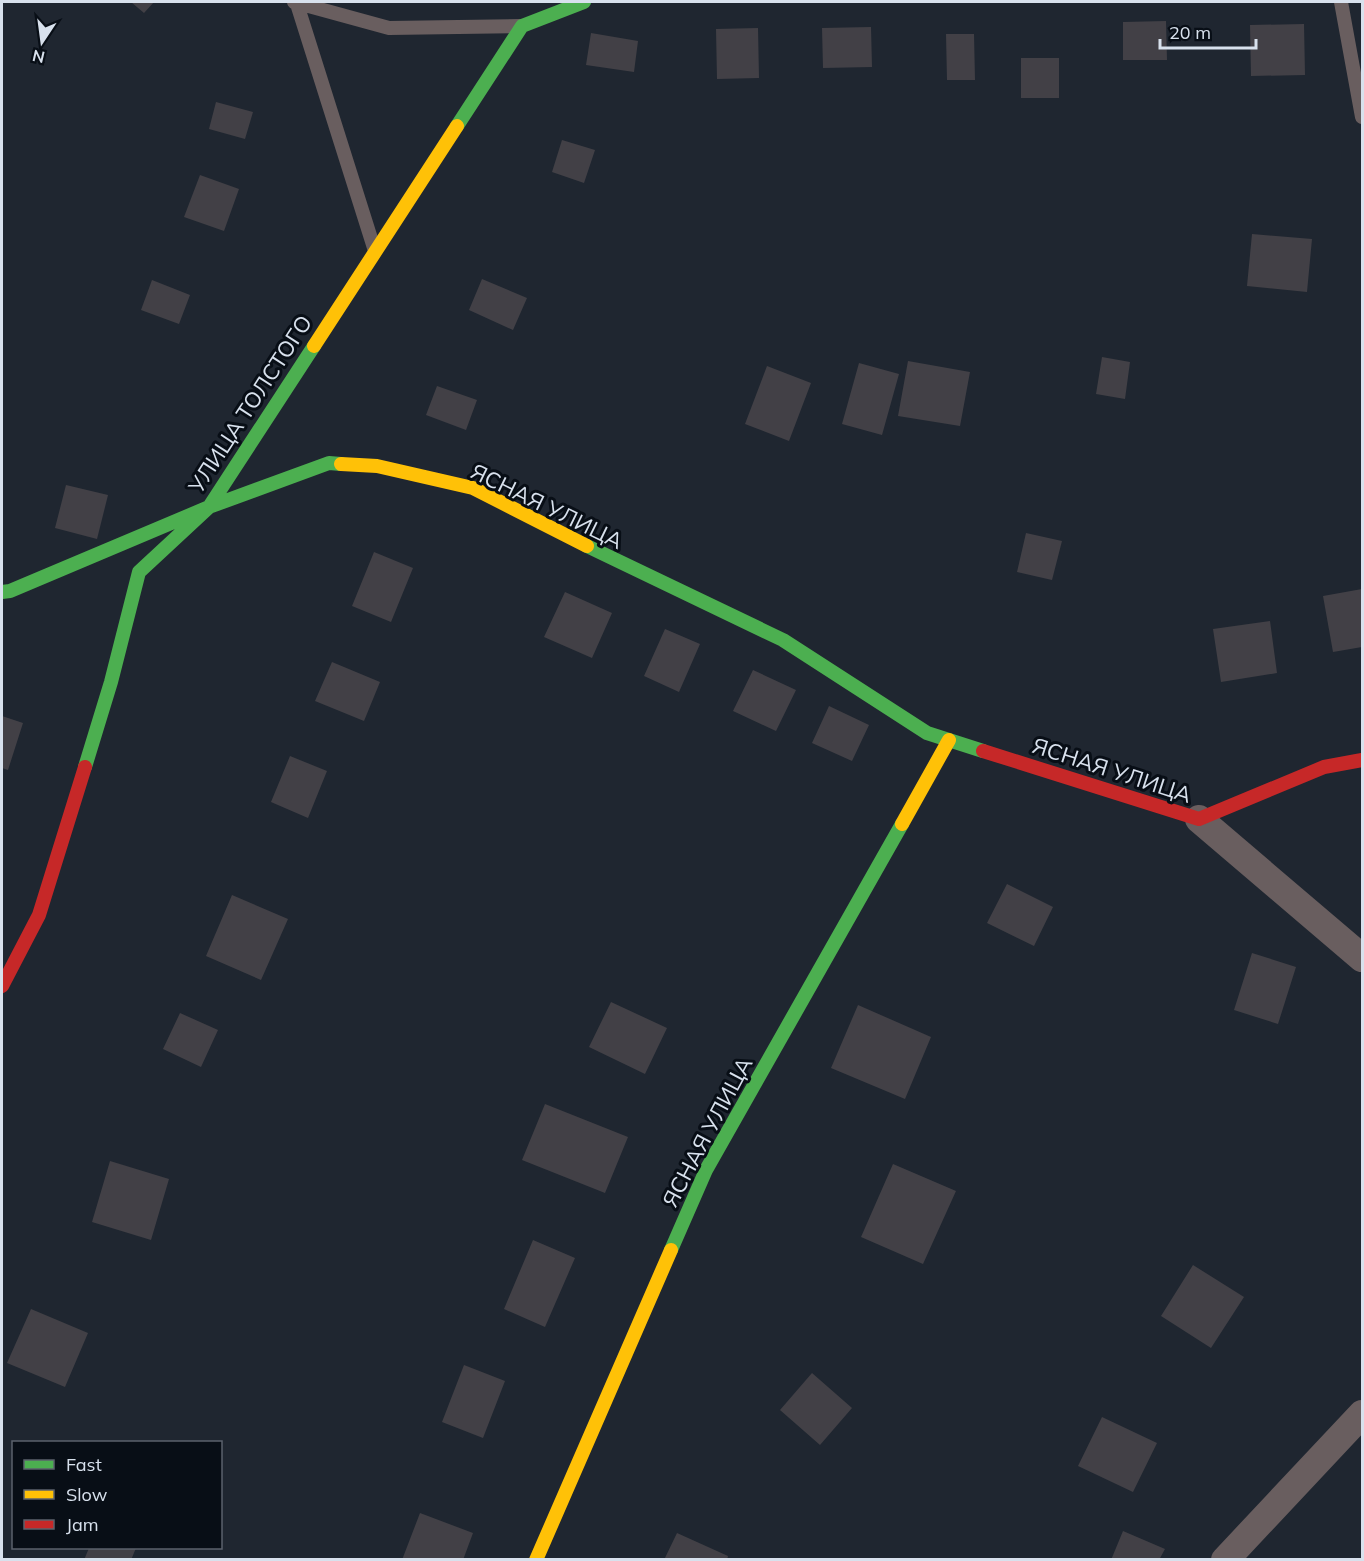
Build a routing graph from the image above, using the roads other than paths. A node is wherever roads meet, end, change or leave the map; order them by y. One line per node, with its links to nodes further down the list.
1 (584, 2): 4 (street)
2 (1341, 2): 5 (lane)
3 (295, 3): 4 (lane); 6 (lane)
4 (522, 26): 6 (street, УЛИЦА ТОЛСТОГО)
5 (1362, 117)
6 (375, 252): 7 (street, УЛИЦА ТОЛСТОГО)
7 (209, 507): 8 (street, ЯСНАЯ УЛИЦА); 9 (street, ЯСНАЯ УЛИЦА); 13 (street, УЛИЦА ТОЛСТОГО)
8 (2, 592)
9 (949, 740): 11 (street, ЯСНАЯ УЛИЦА); 15 (street, ЯСНАЯ УЛИЦА)
10 (1362, 760): 11 (street, ЯСНАЯ УЛИЦА)
11 (1199, 819): 12 (street)
12 (1362, 958)
13 (2, 986)
14 (1362, 1414): 16 (street)
15 (536, 1560)
16 (1225, 1560)

